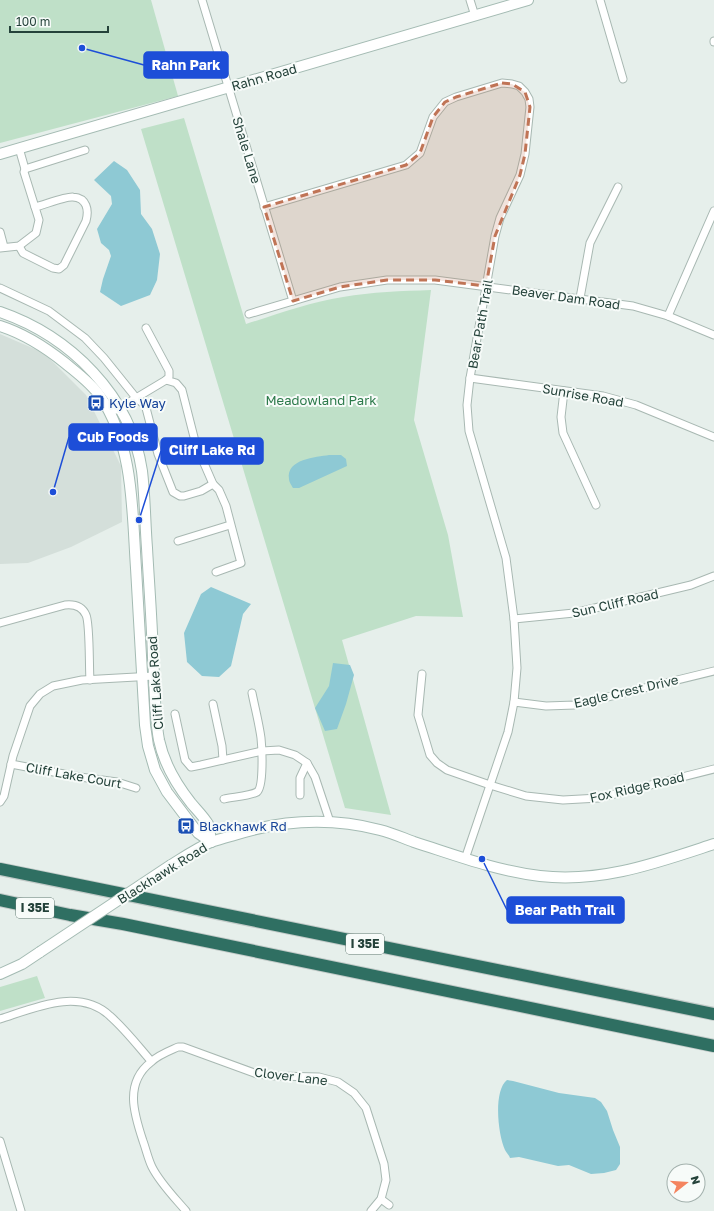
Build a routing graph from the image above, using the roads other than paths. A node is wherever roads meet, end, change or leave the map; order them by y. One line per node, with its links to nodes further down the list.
1 (202, 0): 7 (street, Shale Lane)
2 (470, 0): 5 (street)
3 (528, 0): 5 (street, Rahn Road)
4 (600, 0): 6 (street)
5 (475, 16): 7 (street, Rahn Road)
6 (623, 79)
7 (228, 88): 8 (street, Rahn Road); 14 (street, Shale Lane)
8 (19, 148): 10 (street, Rahn Road); 11 (street)
9 (84, 150): 11 (street)
10 (0, 154)
11 (25, 169): 13 (street)
12 (618, 187): 21 (street)
13 (36, 207): 17 (street); 17 (street)
14 (264, 207): 19 (street, Bear Path Trail); 22 (street, Shale Lane)
15 (714, 211): 25 (street)
16 (0, 232): 18 (street)
17 (19, 246): 18 (street)
18 (2, 248)
19 (486, 286): 21 (street, Beaver Dam Road); 22 (street, Beaver Dam Road); 29 (street, Bear Path Trail)
20 (0, 288): 32 (street)
21 (580, 298): 25 (street, Beaver Dam Road)
22 (293, 301): 24 (street, Beaver Dam Road)
23 (0, 312): 33 (street, Cliff Lake Road)
24 (249, 314)
25 (668, 316): 28 (street, Beaver Dam Road)
26 (0, 326): 34 (street, Cliff Lake Road)
27 (146, 328): 30 (street)
28 (714, 335)
29 (470, 378): 31 (street, Sunrise Road); 42 (street, Bear Path Trail)
30 (166, 380): 32 (street); 36 (street)
31 (564, 391): 35 (street, Sunrise Road); 37 (street)
32 (137, 399): 33 (street); 36 (street)
33 (120, 408): 34 (street); 46 (street, Cliff Lake Road)
34 (110, 413): 47 (street, Cliff Lake Road)
35 (714, 437)
36 (213, 484): 38 (street)
37 (596, 505)
38 (230, 525): 39 (street); 40 (street)
39 (178, 541)
40 (216, 572)
41 (714, 576): 42 (street, Sun Cliff Road)
42 (514, 619): 50 (street, Bear Path Trail)
43 (0, 623): 48 (street)
44 (714, 671): 50 (street, Eagle Crest Drive)
45 (422, 674): 58 (street, Fox Ridge Road)
46 (154, 676): 47 (street); 64 (street, Cliff Lake Road)
47 (142, 677): 48 (street); 64 (street, Cliff Lake Road)
48 (90, 680): 56 (street)
49 (252, 693): 53 (street)
50 (514, 702): 58 (street, Bear Path Trail)
51 (213, 704): 54 (street)
52 (175, 714): 54 (street)
53 (262, 751): 54 (street); 55 (street); 61 (street)
54 (223, 760)
55 (307, 763): 60 (street); 63 (street)
56 (11, 764): 59 (street, Cliff Lake Court); 62 (street)
57 (714, 769): 58 (street, Fox Ridge Road)
58 (490, 785): 66 (street, Bear Path Trail)
59 (136, 788)
60 (300, 795)
61 (224, 799)
62 (0, 802)
63 (330, 822): 64 (street, Blackhawk Road); 66 (street, Blackhawk Road)
64 (211, 842): 71 (street, Blackhawk Road, bridge)
65 (714, 844): 66 (street, Blackhawk Road)
66 (465, 859)
67 (0, 868): 72 (highway, I 35E)
68 (0, 900): 70 (highway, I 35E)
69 (0, 909): 70 (highway)
70 (70, 915): 74 (highway, I 35E)
71 (0, 974)
72 (714, 1014)
73 (0, 1019): 75 (street)
74 (714, 1046)
75 (151, 1061): 78 (street, Clover Lane); 81 (street)
76 (0, 1141): 77 (street)
77 (2, 1156): 80 (street)
78 (381, 1199): 79 (street); 82 (street, Clover Lane)
79 (389, 1205)
80 (22, 1211)
81 (186, 1211)
82 (371, 1211)

